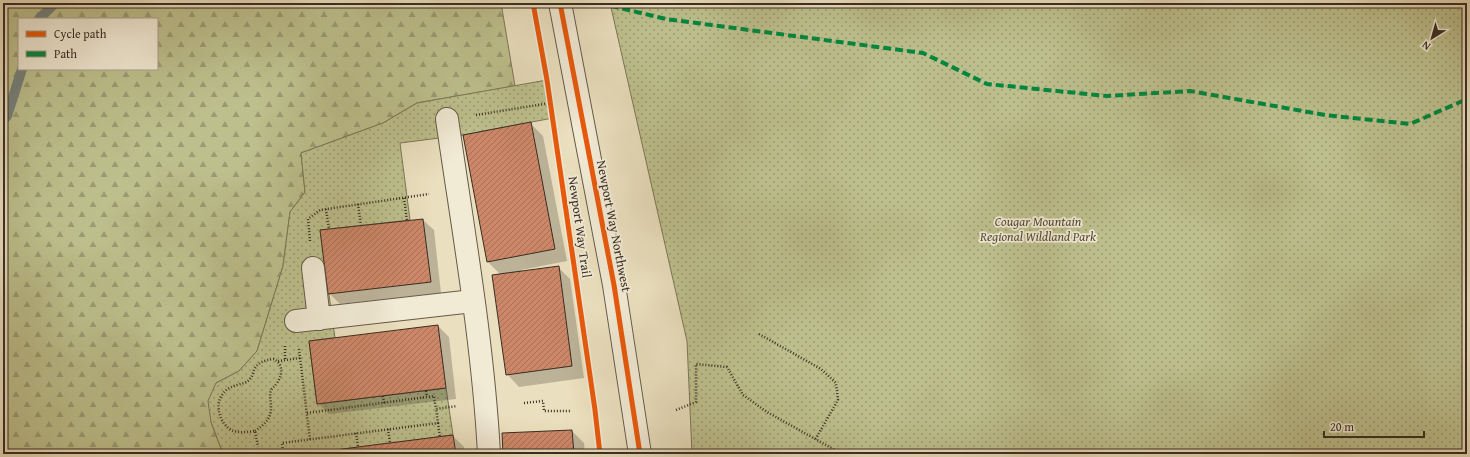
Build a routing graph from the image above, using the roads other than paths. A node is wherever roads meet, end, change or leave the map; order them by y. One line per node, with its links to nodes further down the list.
1 (560, 3): 8 (street, Newport Way Northwest)
2 (447, 119): 4 (street)
3 (313, 268): 5 (street)
4 (474, 301): 5 (street); 7 (street)
5 (319, 319): 6 (street)
6 (296, 321)
7 (489, 454)
8 (640, 454)

